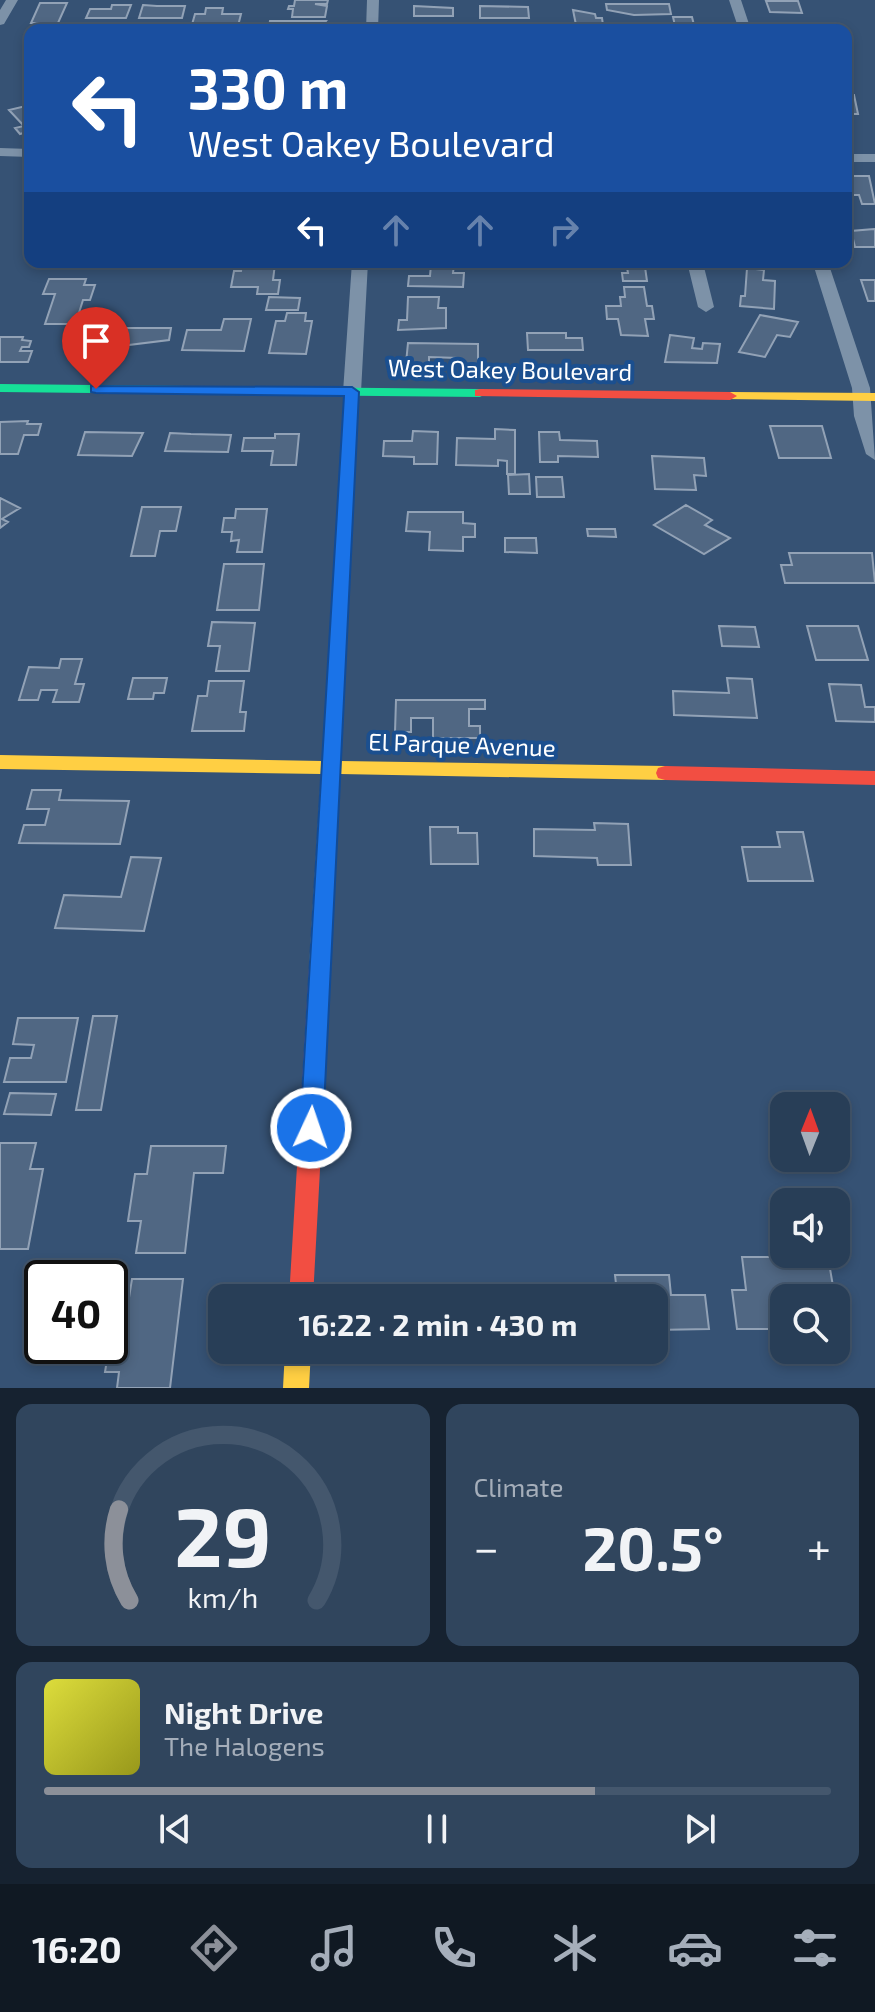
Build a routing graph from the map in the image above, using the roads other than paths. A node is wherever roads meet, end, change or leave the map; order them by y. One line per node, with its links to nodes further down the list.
1 (12, 0): 4 (street)
2 (373, 0): 5 (street)
3 (735, 0): 6 (street)
4 (0, 21)
5 (372, 24)
6 (743, 24)
7 (0, 152): 8 (street)
8 (24, 153)
9 (852, 158): 10 (street)
10 (875, 158)
11 (360, 268): 16 (street)
12 (696, 268): 14 (street)
13 (822, 268): 17 (street)
14 (706, 307)
15 (0, 388): 16 (street, West Oakey Boulevard)
16 (352, 392): 17 (street, West Oakey Boulevard); 20 (street)
17 (869, 397): 18 (street)
18 (875, 454)
19 (0, 762): 20 (street, El Parque Avenue)
20 (333, 765): 21 (street, El Parque Avenue); 22 (street)
21 (875, 778)
22 (302, 1284)
23 (297, 1364): 24 (street)
24 (296, 1388)

